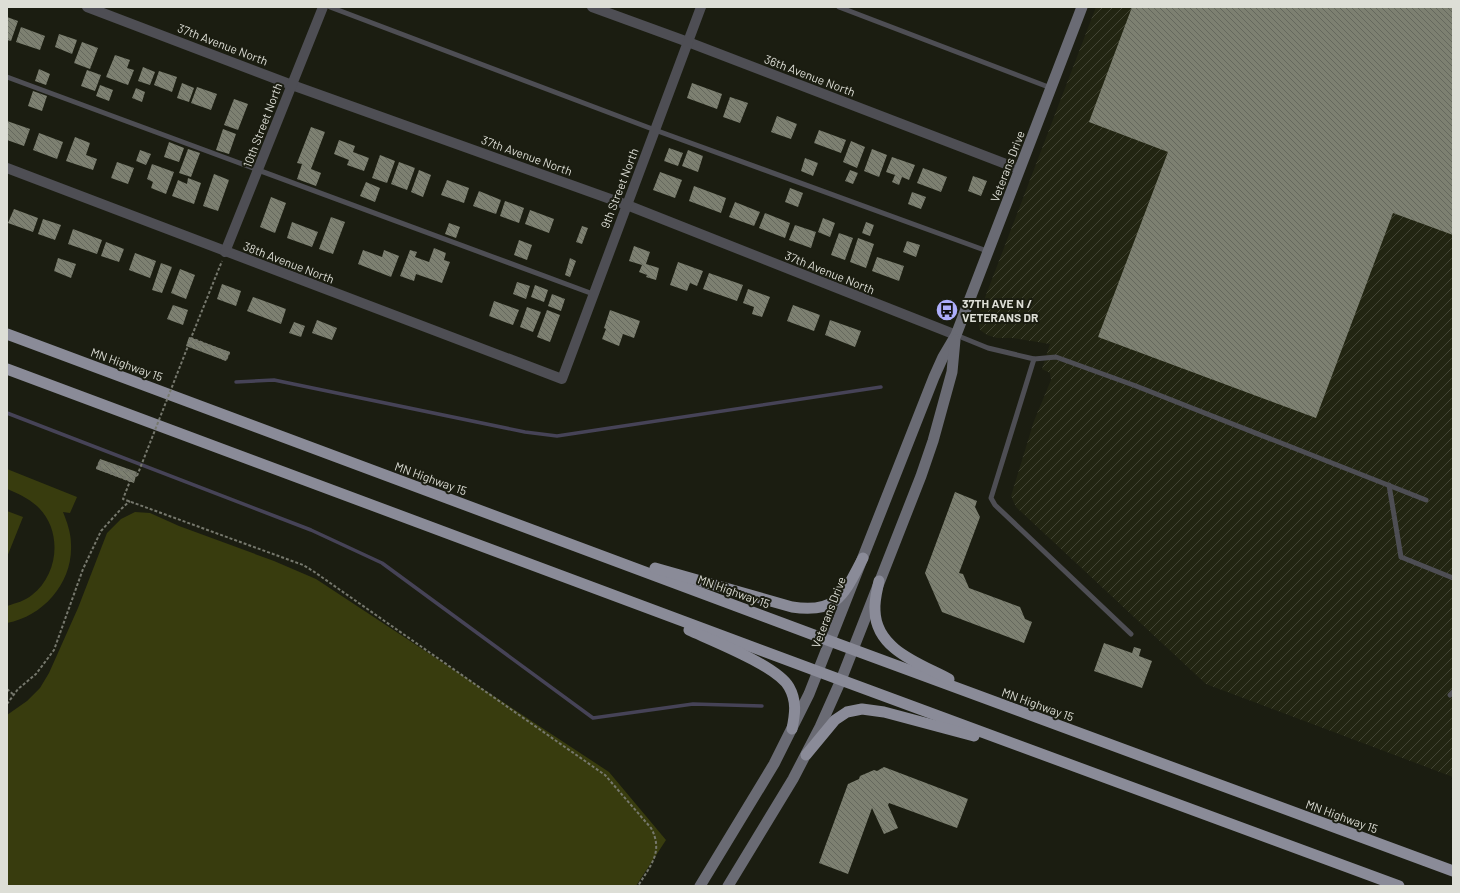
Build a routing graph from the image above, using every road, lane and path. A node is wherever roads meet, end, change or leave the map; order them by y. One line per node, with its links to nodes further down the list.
1 (87, 7): 10 (street, 37th Avenue North)
2 (323, 7): 10 (street, 10th Street North)
3 (330, 7): 12 (lane)
4 (592, 7): 8 (street, 36th Avenue North)
5 (701, 7): 8 (street, 9th Street North)
6 (839, 7): 11 (lane)
7 (1082, 7): 11 (main road, Veterans Drive)
8 (688, 42): 12 (street, 9th Street North); 14 (street, 36th Avenue North)
9 (7, 77): 15 (lane)
10 (292, 84): 15 (street, 10th Street North); 16 (street, 37th Avenue North)
11 (1051, 88): 14 (main road, Veterans Drive)
12 (655, 130): 16 (street, 9th Street North); 17 (lane)
13 (7, 168): 18 (street, 38th Avenue North)
14 (1019, 169): 17 (main road, Veterans Drive)
15 (258, 171): 18 (street, 10th Street North); 19 (lane)
16 (627, 205): 19 (street, 9th Street North); 21 (street, 37th Avenue North)
17 (987, 251): 21 (main road, Veterans Drive)
18 (226, 252): 24 (street, 38th Avenue North); 27 (path, bridge)
19 (593, 294): 24 (street, 9th Street North)
20 (7, 334): 28 (highway, MN Highway 15)
21 (956, 335): 22 (lane); 29 (main road, Veterans Drive); 31 (main road, Veterans Drive)
22 (1034, 359): 25 (lane); 33 (lane)
23 (7, 369): 32 (highway)
24 (562, 378)
25 (1389, 486): 26 (lane); 30 (lane)
26 (1426, 500)
27 (130, 501): 39 (path); 46 (path)
28 (592, 552): 29 (highway); 34 (highway, MN Highway 15)
29 (863, 558): 34 (main road, Veterans Drive)
30 (1453, 578)
31 (879, 580): 35 (main road, Veterans Drive); 40 (highway)
32 (612, 594): 36 (highway); 42 (highway)
33 (1131, 634)
34 (830, 641): 35 (highway, MN Highway 15); 36 (main road, Veterans Drive)
35 (852, 649): 37 (main road, Veterans Drive); 40 (highway, MN Highway 15)
36 (819, 672): 37 (highway); 42 (main road, Veterans Drive)
37 (841, 680): 43 (highway); 44 (main road, Veterans Drive)
38 (7, 689): 39 (path)
39 (14, 695): 41 (path)
40 (989, 700): 45 (highway, MN Highway 15)
41 (7, 704)
42 (792, 729): 47 (main road, Veterans Drive)
43 (1042, 754): 44 (highway); 49 (highway)
44 (806, 755): 48 (main road, Veterans Drive)
45 (1453, 871)
46 (638, 886)
47 (700, 886)
48 (728, 886)
49 (1399, 886)

